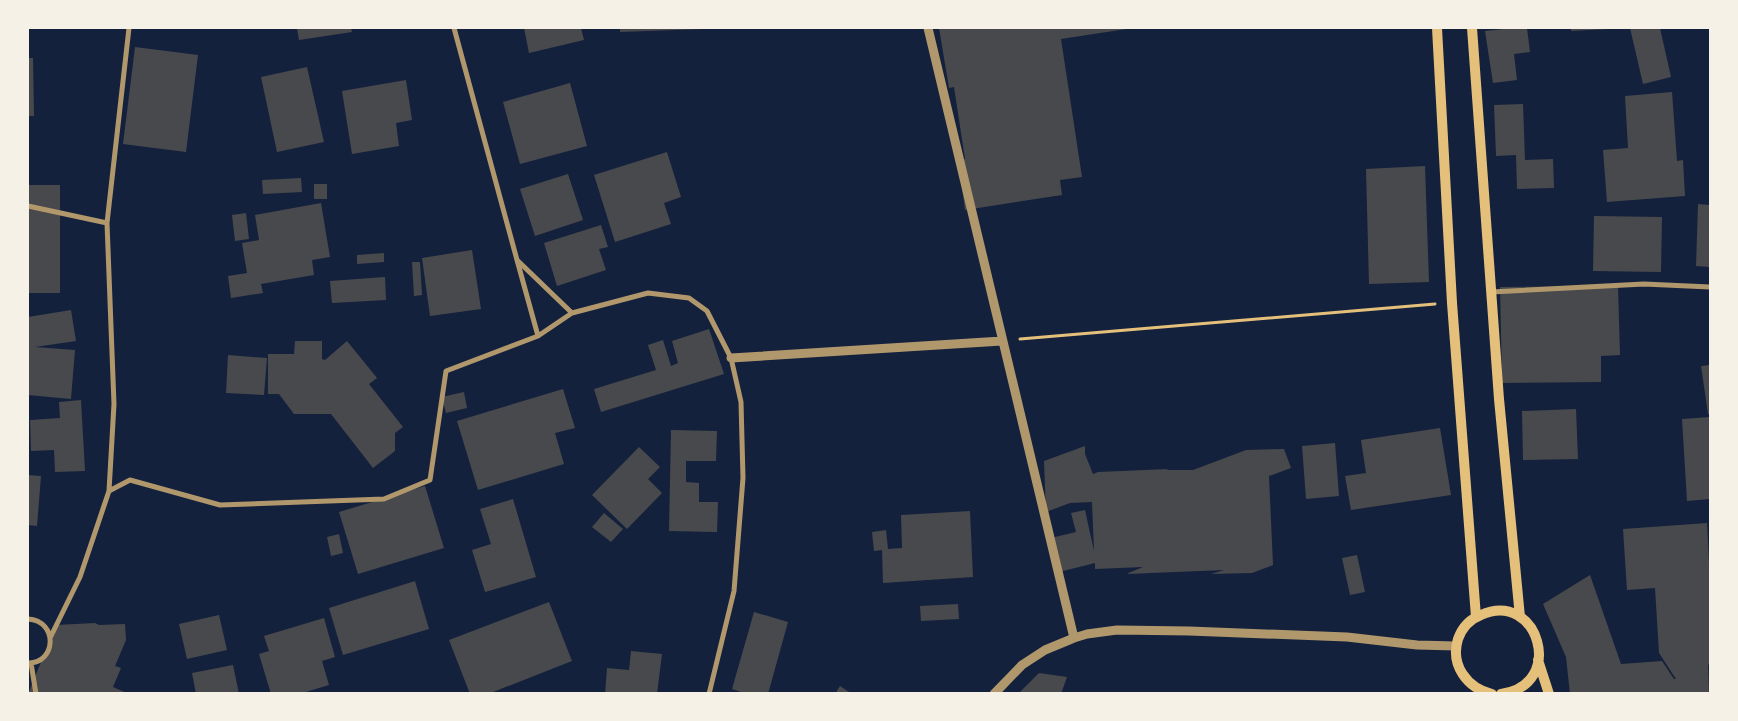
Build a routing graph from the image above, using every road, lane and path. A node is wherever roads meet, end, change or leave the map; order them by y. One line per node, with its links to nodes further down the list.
1 (129, 28): 7 (street)
2 (454, 28): 8 (street)
3 (928, 28): 14 (street)
4 (1437, 28): 11 (main road)
5 (1472, 28): 10 (main road)
6 (28, 206): 7 (street)
7 (107, 224): 16 (street)
8 (517, 260): 12 (street); 13 (street)
9 (1710, 287): 10 (street)
10 (1491, 292): 18 (main road)
11 (1452, 303): 14 (path); 17 (main road)
12 (572, 313): 13 (street); 15 (street)
13 (538, 336): 16 (street)
14 (1002, 341): 15 (street); 21 (street)
15 (731, 358): 28 (street)
16 (109, 492): 20 (street)
17 (1476, 617): 18 (main road); 22 (main road)
18 (1520, 617): 23 (main road)
19 (28, 619): 20 (street)
20 (50, 638): 24 (street)
21 (1074, 638): 22 (street); 29 (street)
22 (1456, 646): 25 (main road)
23 (1538, 660): 26 (main road); 32 (main road)
24 (30, 663): 27 (street)
25 (1470, 688): 30 (main road)
26 (1515, 692): 31 (main road)
27 (36, 694)
28 (710, 694)
29 (994, 694)
30 (1492, 694)
31 (1500, 694)
32 (1549, 694)

